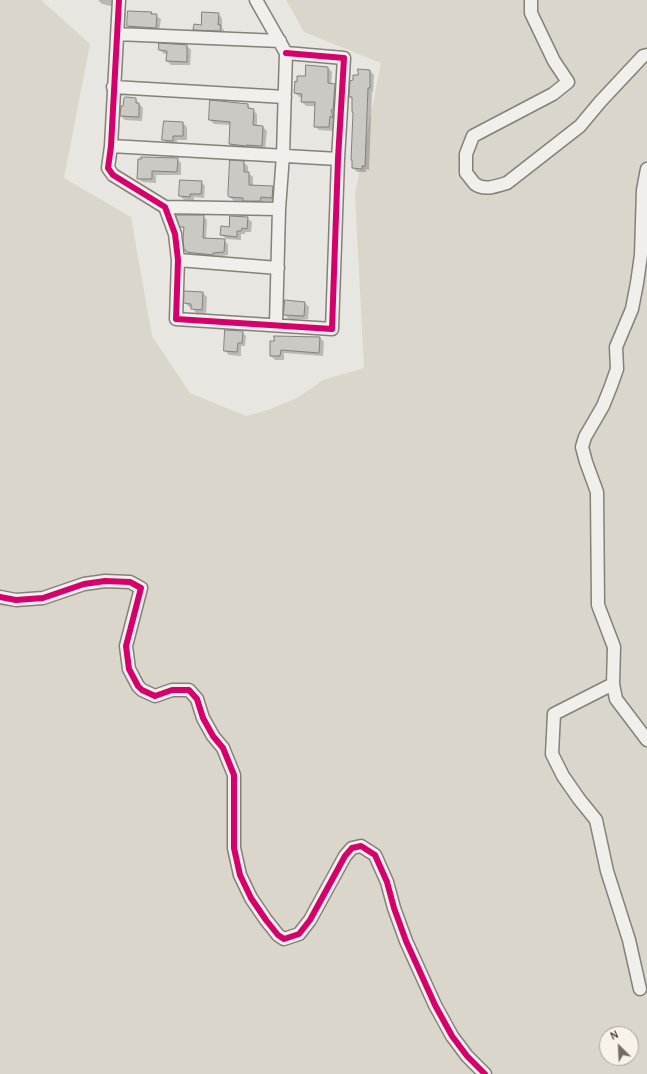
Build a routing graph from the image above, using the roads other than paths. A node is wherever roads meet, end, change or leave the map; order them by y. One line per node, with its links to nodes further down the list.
1 (119, 0): 4 (street)
2 (256, 0): 5 (street)
3 (531, 0): 7 (street)
4 (117, 34): 5 (street); 8 (street)
5 (280, 41): 6 (street)
6 (286, 53): 9 (street); 12 (street)
7 (647, 55)
8 (113, 87): 9 (street); 10 (street)
9 (285, 97): 11 (street)
10 (111, 146): 11 (street); 14 (street)
11 (283, 155): 12 (street); 15 (street)
12 (338, 159): 18 (street)
13 (647, 169): 20 (street)
14 (165, 207): 15 (street); 16 (street)
15 (279, 209): 17 (street)
16 (178, 260): 17 (street); 18 (street)
17 (278, 268): 18 (street)
18 (276, 324)
19 (0, 597): 23 (street)
20 (614, 684): 21 (street); 22 (street)
21 (647, 740)
22 (640, 989)
23 (485, 1074)

